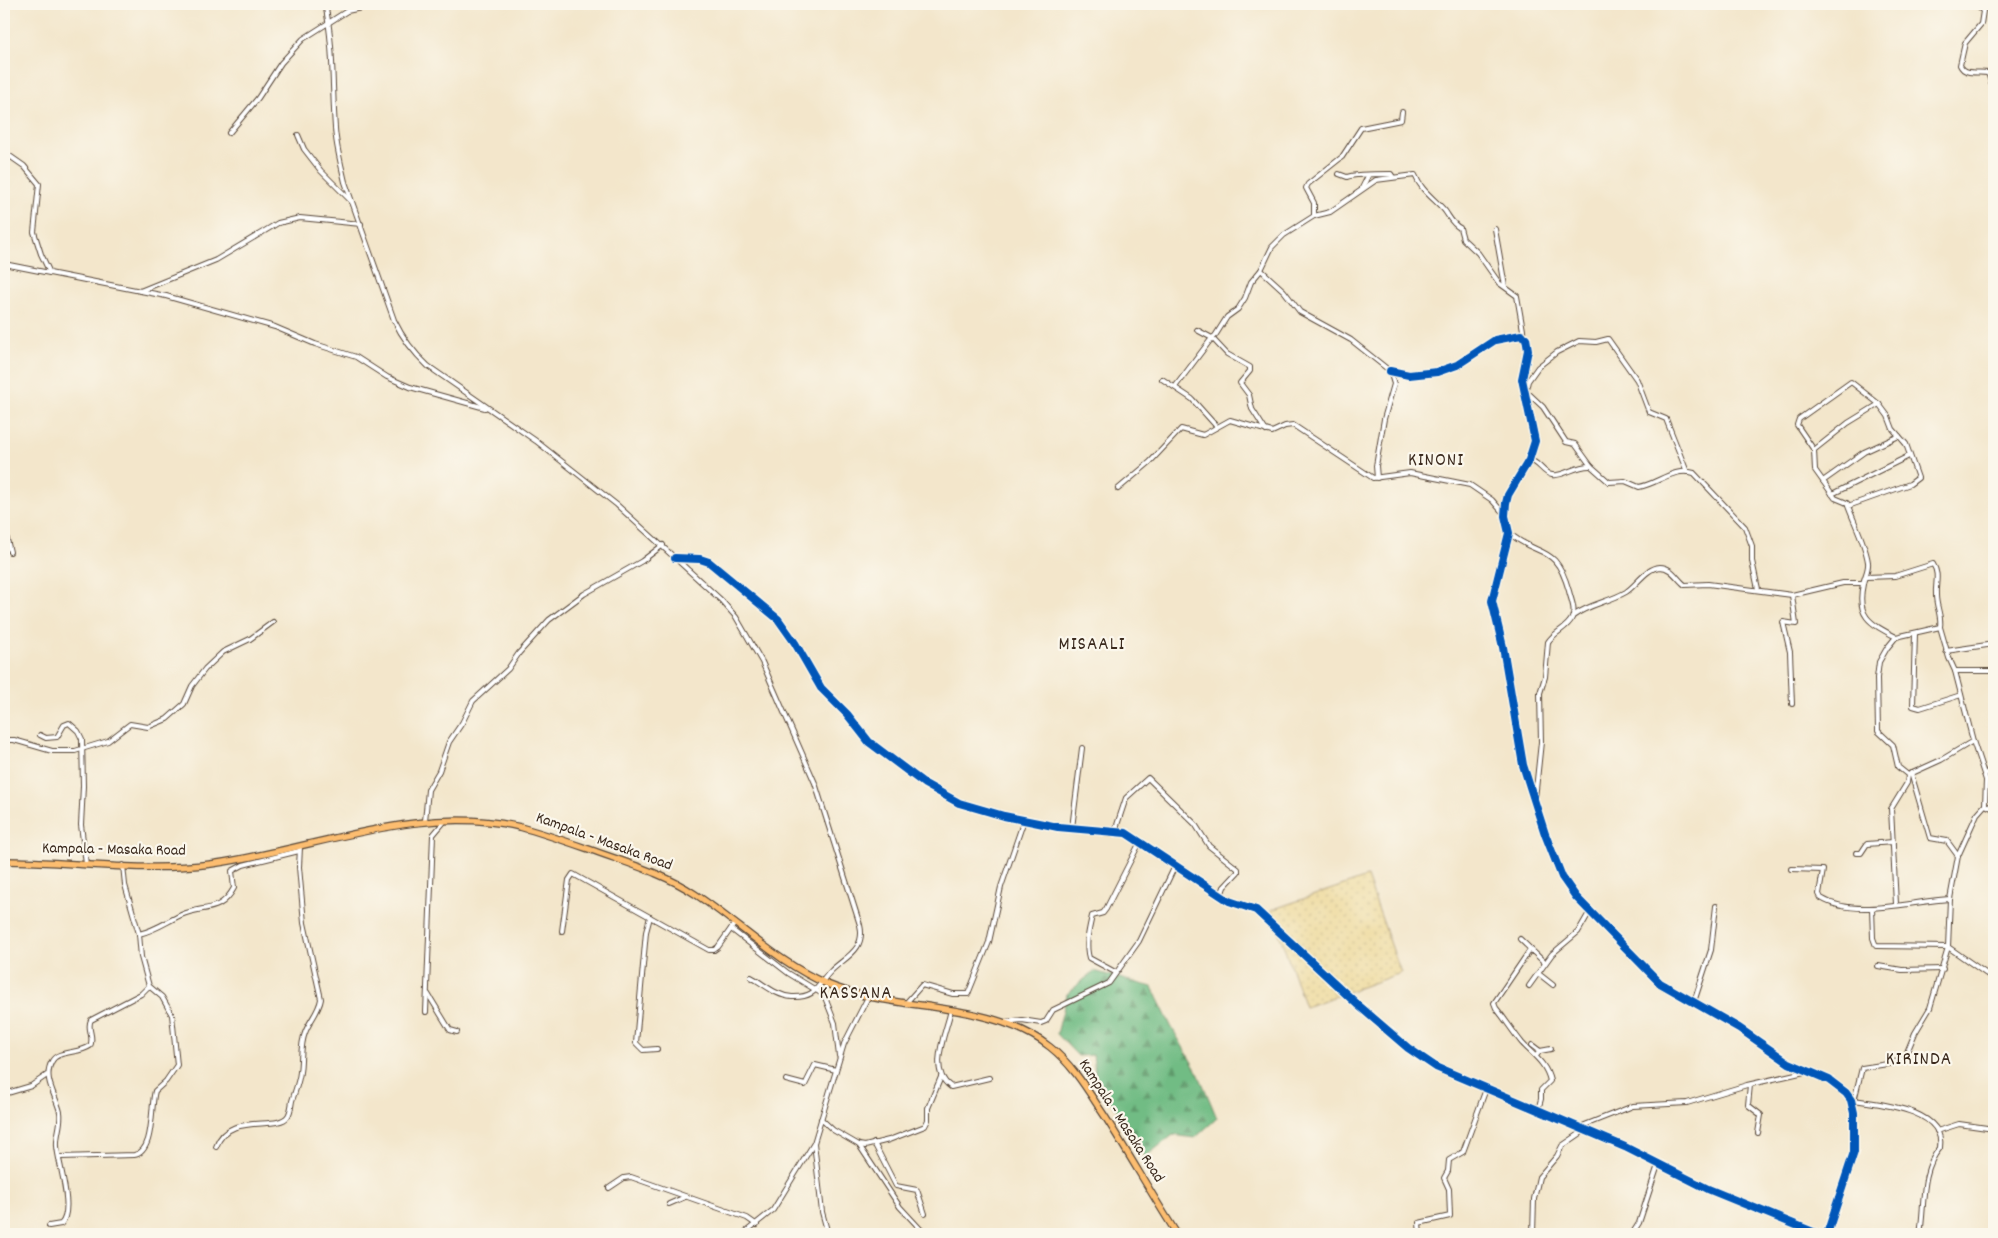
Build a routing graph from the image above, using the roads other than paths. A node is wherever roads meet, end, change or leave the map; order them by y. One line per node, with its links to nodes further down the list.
1 (325, 4): 4 (street)
2 (380, 4): 4 (street)
3 (1974, 4): 5 (street)
4 (329, 24): 7 (street); 14 (street)
5 (1994, 90)
6 (1402, 112): 15 (street)
7 (229, 133)
8 (298, 135): 14 (street)
9 (4, 152): 20 (street)
10 (1339, 174): 11 (street)
11 (1368, 176): 12 (street); 13 (street)
12 (1393, 177): 13 (street); 21 (street)
13 (1360, 193): 15 (street)
14 (353, 203): 16 (street)
15 (1314, 216): 19 (street)
16 (361, 224): 22 (street); 32 (street)
17 (1496, 229): 21 (street)
18 (4, 264): 20 (street)
19 (1261, 270): 25 (street); 26 (street)
20 (50, 274): 22 (street)
21 (1505, 286): 24 (street)
22 (139, 292): 32 (street)
23 (1197, 330): 25 (street)
24 (1524, 336): 26 (street); 30 (street)
25 (1212, 338): 28 (street); 34 (street)
26 (1390, 371): 41 (street)
27 (1162, 379): 28 (street)
28 (1175, 387): 33 (street)
29 (1526, 390): 30 (street); 39 (street); 40 (street)
30 (1524, 398): 38 (street)
31 (1879, 404): 35 (street); 36 (street); 36 (street)
32 (487, 409): 49 (street)
33 (1217, 427): 34 (street); 43 (street)
34 (1266, 431): 41 (street)
35 (1899, 436): 37 (street); 42 (street)
36 (1814, 450): 42 (street)
37 (1909, 456): 44 (street); 45 (street)
38 (1529, 460): 39 (street); 46 (street)
39 (1591, 466): 40 (street)
40 (1687, 472): 54 (street)
41 (1377, 478): 46 (street)
42 (1823, 481): 44 (street)
43 (1118, 489)
44 (1832, 494): 45 (street)
45 (1848, 506): 52 (street)
46 (1505, 516): 48 (street)
47 (4, 527): 50 (street)
48 (1509, 533): 56 (street); 75 (street)
49 (663, 545): 51 (street); 80 (street)
50 (10, 552)
51 (675, 558): 79 (street); 113 (street)
52 (1866, 576): 53 (street); 58 (street)
53 (1863, 583): 55 (street); 60 (street)
54 (1758, 589): 55 (street); 56 (street)
55 (1792, 595): 66 (street)
56 (1573, 616): 75 (street)
57 (273, 622): 71 (street)
58 (1940, 627): 59 (street); 62 (street)
59 (1915, 633): 60 (street); 65 (street)
60 (1896, 637): 73 (street)
61 (1994, 644): 62 (street)
62 (1946, 651): 63 (street)
63 (1955, 671): 64 (street); 65 (street)
64 (1994, 671)
65 (1961, 695): 69 (street)
66 (1792, 704)
67 (40, 735): 71 (street)
68 (4, 740): 71 (street)
69 (1973, 741): 73 (street); 74 (street)
70 (1082, 748): 81 (street)
71 (81, 750): 89 (street)
72 (1994, 762): 74 (street)
73 (1909, 774): 84 (street); 87 (street)
74 (1986, 774): 76 (street)
75 (1534, 801): 98 (street)
76 (1985, 805): 77 (street); 87 (street)
77 (1994, 809)
78 (446, 820): 80 (main road, Kampala - Masaka Road); 100 (main road, Kampala - Masaka Road); 118 (street)
79 (1024, 820): 81 (street); 121 (street)
80 (425, 821): 85 (main road, Kampala - Masaka Road)
81 (1072, 828): 82 (street)
82 (1115, 831): 83 (street); 93 (street)
83 (1140, 842): 91 (street); 109 (street)
84 (1894, 842): 86 (street); 95 (street)
85 (299, 849): 90 (main road, Kampala - Masaka Road); 102 (street); 152 (street)
86 (1856, 853)
87 (1958, 856): 94 (street)
88 (4, 861): 89 (main road, Kampala - Masaka Road)
89 (86, 864): 90 (main road, Kampala - Masaka Road)
90 (123, 865): 102 (street)
91 (1175, 866): 93 (street); 109 (street)
92 (1791, 869): 97 (street)
93 (1222, 896): 139 (street)
94 (1950, 899): 95 (street); 104 (street)
95 (1896, 904): 97 (street)
96 (1716, 906): 120 (street)
97 (1872, 908): 104 (street)
98 (1589, 913): 106 (street); 120 (street)
99 (650, 918): 100 (street); 101 (street); 127 (street)
100 (733, 926): 113 (main road, Kampala - Masaka Road); 117 (street)
101 (562, 931)
102 (139, 934): 115 (street)
103 (1520, 939): 105 (street)
104 (1948, 947): 108 (street); 112 (street)
105 (1530, 950): 106 (street); 130 (street)
106 (1545, 963): 110 (street)
107 (1878, 966): 108 (street)
108 (1943, 970): 141 (street)
109 (1115, 972): 124 (street)
110 (1539, 974): 114 (street); 116 (street)
111 (751, 977): 117 (street)
112 (1994, 979)
113 (824, 982): 117 (street); 119 (main road, Kampala - Masaka Road)
114 (1553, 985)
115 (149, 986): 134 (street); 153 (street)
116 (1529, 986)
117 (818, 990): 131 (street)
118 (428, 994): 123 (street); 125 (street)
119 (868, 997): 121 (main road, Kampala - Masaka Road); 131 (street)
120 (1694, 1002): 133 (street)
121 (905, 1004): 122 (main road, Kampala - Masaka Road)
122 (951, 1009): 124 (main road, Kampala - Masaka Road); 135 (street)
123 (426, 1012)
124 (1005, 1022): 164 (main road, Kampala - Masaka Road)
125 (457, 1032)
126 (1532, 1045): 129 (street)
127 (657, 1049)
128 (1551, 1049): 129 (street)
129 (1540, 1051): 130 (street)
130 (1536, 1056): 142 (street)
131 (839, 1058): 132 (street)
132 (836, 1070): 137 (street); 143 (street)
133 (1809, 1071): 138 (street); 141 (street)
134 (47, 1075): 140 (street); 153 (street)
135 (941, 1077): 136 (street); 150 (street)
136 (989, 1078)
137 (786, 1080)
138 (1750, 1085): 144 (street); 147 (street)
139 (1486, 1089): 142 (street); 165 (street)
140 (4, 1094)
141 (1853, 1100): 148 (street); 169 (street)
142 (1538, 1110): 144 (street)
143 (821, 1119): 149 (street); 151 (street)
144 (1578, 1128): 146 (street)
145 (1994, 1129): 148 (street)
146 (1584, 1131): 154 (street); 166 (street)
147 (1758, 1132)
148 (1937, 1132): 170 (street)
149 (814, 1143): 159 (street); 162 (street)
150 (874, 1143): 151 (street); 158 (street)
151 (859, 1145): 163 (street)
152 (216, 1147)
153 (60, 1157): 160 (street)
154 (1658, 1165): 167 (street); 168 (street)
155 (609, 1188): 156 (street)
156 (685, 1198): 157 (street); 159 (street)
157 (669, 1204)
158 (924, 1214)
159 (757, 1225): 161 (street)
160 (49, 1226)
161 (743, 1234)
162 (828, 1234)
163 (925, 1234)
164 (1177, 1234)
165 (1420, 1234)
166 (1533, 1234)
167 (1632, 1234)
168 (1818, 1234)
169 (1827, 1234)
170 (1920, 1234)

